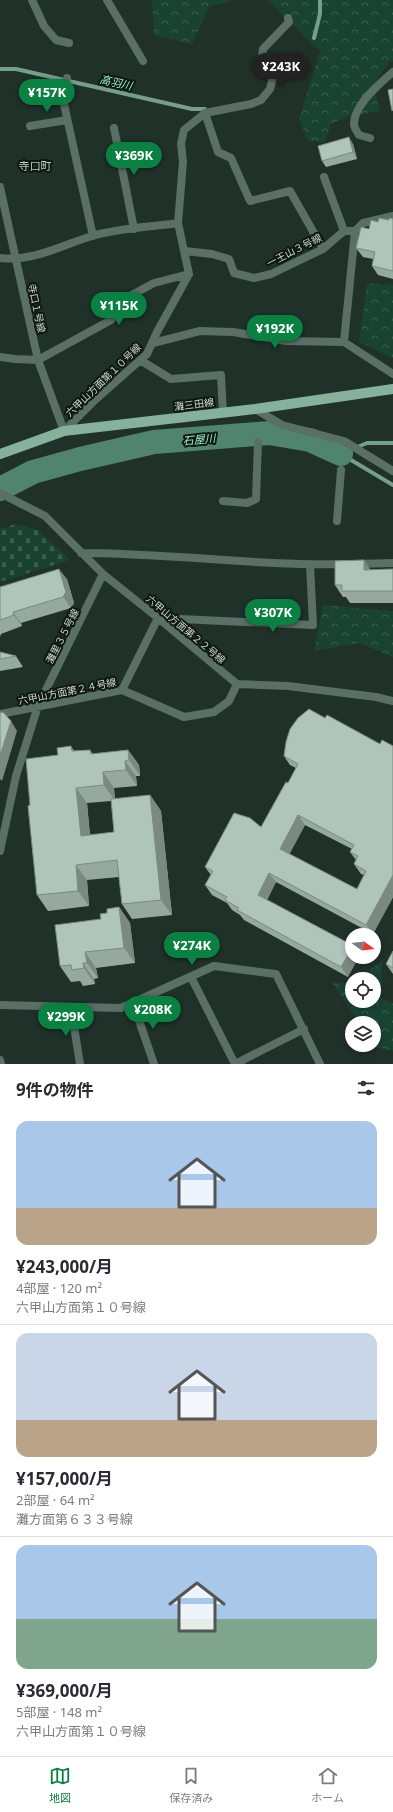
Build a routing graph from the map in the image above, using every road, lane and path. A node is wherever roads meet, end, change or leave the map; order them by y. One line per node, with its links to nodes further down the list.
1 (32, 0): 4 (street)
2 (107, 0): 5 (street)
3 (288, 18): 8 (street)
4 (68, 43)
5 (143, 61)
6 (393, 72): 12 (street)
7 (67, 78): 9 (street)
8 (204, 113): 16 (street); 21 (street)
9 (67, 120): 10 (street); 20 (street)
10 (30, 126)
11 (114, 128): 17 (street)
12 (370, 138)
13 (324, 177): 18 (street)
14 (0, 187): 23 (street, 寺口１号線)
15 (393, 216): 19 (street)
16 (178, 223): 17 (street); 22 (street)
17 (134, 229): 20 (street)
18 (344, 230): 19 (street); 21 (street, 一王山３号線)
19 (355, 231): 26 (street)
20 (93, 236): 23 (street)
21 (323, 249): 22 (street, 一王山３号線)
22 (185, 251): 25 (street)
23 (16, 257): 24 (street); 29 (street, 寺口１号線)
24 (0, 258)
25 (189, 274): 27 (street, 六甲山方面第１０号線); 29 (street)
26 (344, 342): 27 (street); 31 (street)
27 (153, 343): 30 (street, 六甲山方面第１０号線)
28 (0, 357): 29 (street)
29 (38, 360): 35 (street, 寺口１号線)
30 (140, 360): 34 (street); 35 (street, 六甲山方面第１０号線)
31 (393, 374)
32 (393, 389): 33 (main road, 灘三田線)
33 (256, 409): 34 (main road, 灘三田線); 39 (street)
34 (223, 412): 35 (main road, 灘三田線)
35 (64, 431): 37 (main road, 灘三田線)
36 (258, 442): 41 (street)
37 (0, 454)
38 (341, 470): 42 (street)
39 (393, 471)
40 (0, 493): 43 (street, 六甲山方面第２２号線)
41 (223, 501)
42 (337, 520)
43 (81, 553): 45 (street); 46 (street, 六甲山方面第２２号線)
44 (393, 563): 45 (street)
45 (310, 565): 47 (street)
46 (104, 574): 47 (street, 六甲山方面第２２号線); 51 (street, 灘里３５号線)
47 (158, 618): 48 (street, 六甲山方面第２２号線); 49 (street)
48 (237, 684): 49 (street, 六甲山方面第２４号線); 50 (street)
49 (122, 690): 51 (street, 六甲山方面第２４号線)
50 (393, 701)
51 (38, 706): 52 (street, 六甲山方面第２４号線); 53 (street, 灘里３５号線)
52 (0, 714)
53 (0, 851)
54 (192, 977): 55 (street); 58 (street); 63 (street)
55 (133, 1002): 57 (street); 62 (street)
56 (0, 1005): 57 (street)
57 (72, 1008): 61 (street)
58 (304, 1029): 63 (street); 64 (street)
59 (0, 1060): 60 (street)
60 (1, 1064)
61 (80, 1064)
62 (154, 1064)
63 (235, 1064)
64 (320, 1064)

